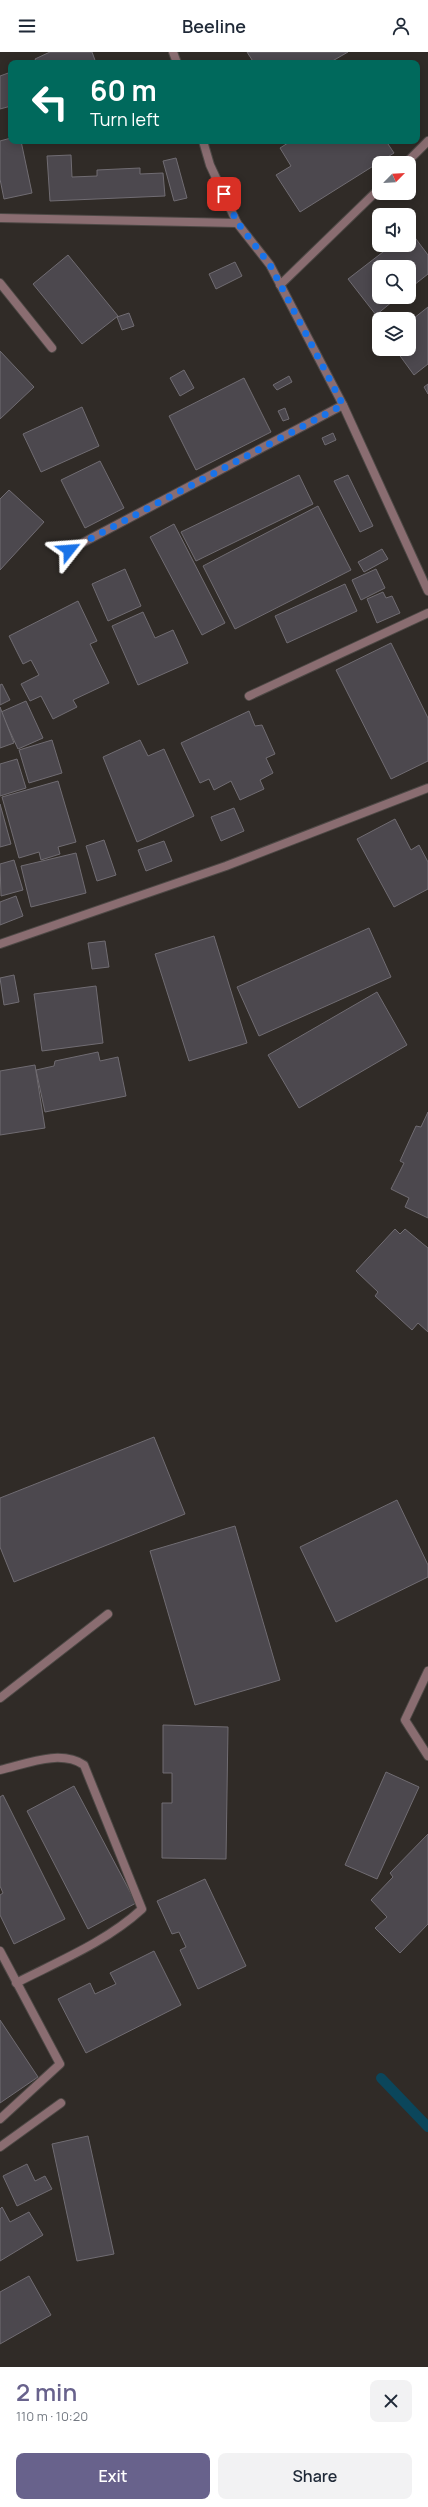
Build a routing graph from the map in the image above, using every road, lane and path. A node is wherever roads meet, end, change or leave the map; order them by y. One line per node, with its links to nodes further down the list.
1 (428, 141): 3 (street)
2 (203, 144): 6 (street)
3 (413, 156)
4 (372, 196): 8 (street)
5 (0, 218): 6 (street)
6 (237, 222): 8 (street)
7 (0, 283): 9 (street)
8 (280, 285): 10 (street)
9 (52, 348)
10 (343, 405): 11 (street); 12 (street)
11 (69, 550)
12 (428, 591)
13 (428, 613): 14 (street)
14 (248, 696)
15 (428, 788): 16 (street)
16 (0, 944)
17 (108, 1614): 19 (street)
18 (428, 1671): 20 (street)
19 (0, 1698)
20 (428, 1756)
21 (0, 1770): 23 (street)
22 (0, 1951): 23 (street)
23 (16, 1983): 25 (street)
24 (61, 2102): 26 (street)
25 (0, 2119)
26 (0, 2147)

